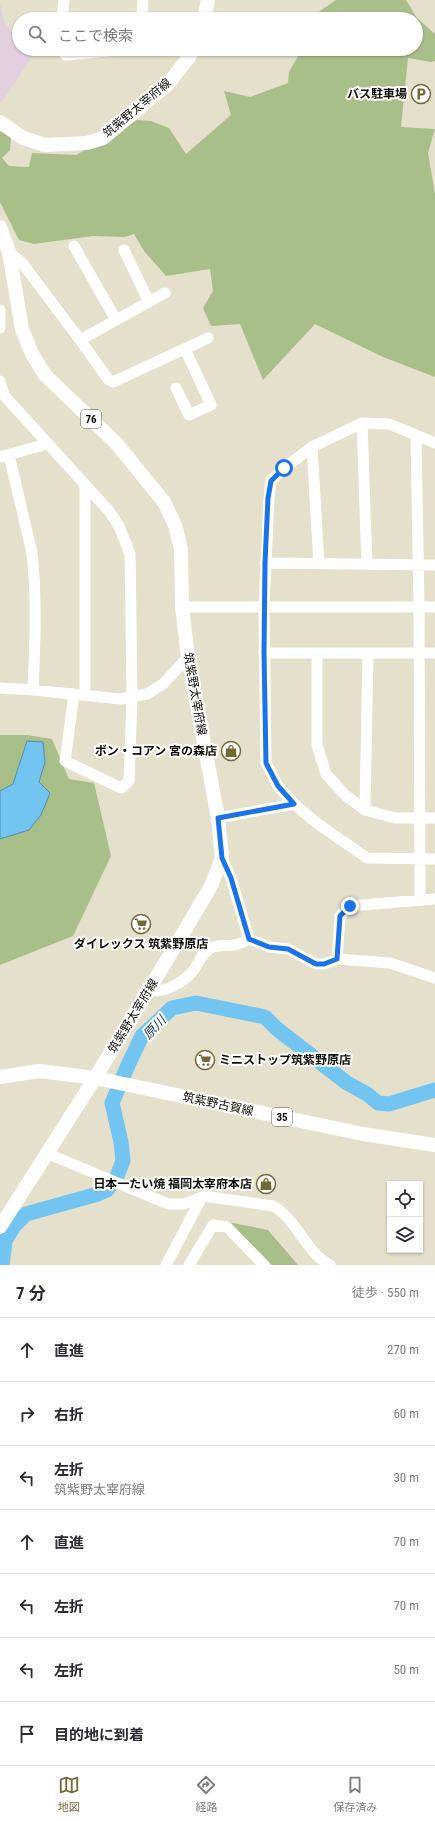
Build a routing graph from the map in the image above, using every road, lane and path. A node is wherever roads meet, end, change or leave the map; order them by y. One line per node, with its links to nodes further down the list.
1 (64, 0): 4 (street)
2 (143, 0): 5 (street)
3 (208, 0): 6 (main road)
4 (63, 12)
5 (142, 12)
6 (205, 12)
7 (190, 56): 8 (main road, 筑紫野太宰府線)
8 (0, 122)
9 (0, 228): 12 (main road, 筑紫野太宰府線 / 76)
10 (74, 246): 16 (street)
11 (124, 250): 14 (street)
12 (9, 252): 19 (street); 37 (main road, 筑紫野太宰府線 / 76)
13 (165, 293): 14 (street)
14 (149, 302): 16 (street)
15 (0, 310): 17 (street)
16 (116, 320): 19 (street)
17 (0, 328)
18 (208, 338): 20 (street)
19 (80, 340): 20 (street)
20 (184, 349): 22 (street)
21 (0, 381): 23 (street)
22 (176, 388)
23 (5, 404): 27 (street)
24 (362, 423): 25 (street); 28 (street); 33 (street)
25 (416, 435): 26 (street); 34 (street)
26 (435, 443)
27 (47, 444): 29 (street); 30 (street)
28 (312, 448): 31 (street); 32 (street)
29 (4, 456): 47 (street)
30 (85, 485): 49 (street); 50 (street)
31 (265, 563): 32 (street); 36 (street)
32 (319, 564): 33 (street)
33 (367, 564): 34 (street)
34 (418, 565): 35 (street); 38 (street)
35 (435, 565)
36 (264, 606): 37 (street); 38 (street); 40 (street)
37 (182, 607): 45 (main road, 筑紫野太宰府線 / 76)
38 (419, 607): 39 (street); 43 (street)
39 (435, 607)
40 (264, 653): 42 (street); 51 (street)
41 (368, 653): 42 (street); 43 (street); 52 (street)
42 (317, 654): 52 (street)
43 (420, 654): 44 (street); 55 (street)
44 (435, 654)
45 (188, 657): 50 (street); 53 (main road, 筑紫野太宰府線 / 76)
46 (0, 688): 47 (street)
47 (33, 690): 48 (street)
48 (74, 694): 49 (street); 50 (street)
49 (85, 695): 50 (street)
50 (132, 697)
51 (294, 804): 53 (street); 57 (street)
52 (365, 810): 55 (street)
53 (218, 818): 56 (main road, 筑紫野太宰府線 / 76)
54 (435, 818): 55 (street)
55 (421, 819): 57 (street)
56 (222, 858): 61 (street); 64 (main road, 筑紫野太宰府線 / 76)
57 (421, 859): 58 (street); 60 (street)
58 (435, 859)
59 (435, 898): 60 (street)
60 (420, 899): 62 (street)
61 (249, 939): 62 (street); 64 (street)
62 (337, 959): 63 (street)
63 (435, 978)
64 (149, 990): 66 (main road, 筑紫野太宰府線 / 76)
65 (0, 1077): 66 (main road, 筑紫野古賀線 / 35)
66 (101, 1079): 67 (main road, 筑紫野古賀線 / 35); 68 (main road, 筑紫野太宰府線 / 76)
67 (435, 1145)
68 (46, 1153): 69 (street); 70 (main road, 筑紫野太宰府線 / 76)
69 (202, 1197): 71 (street); 74 (street)
70 (0, 1227)
71 (166, 1265)
72 (189, 1265): 73 (street)
73 (264, 1265)
74 (330, 1265)

